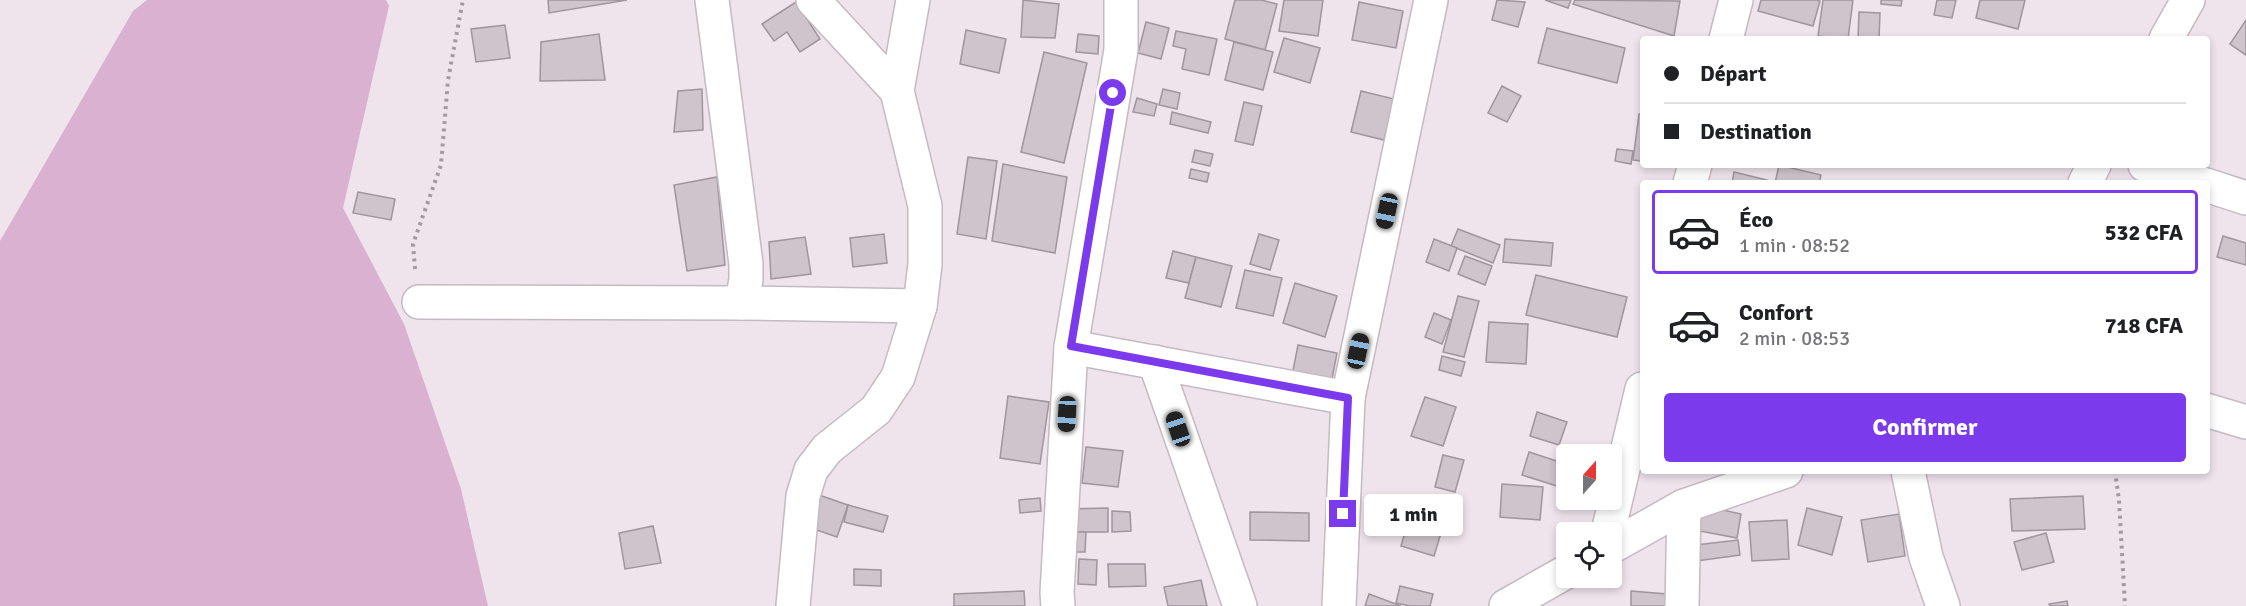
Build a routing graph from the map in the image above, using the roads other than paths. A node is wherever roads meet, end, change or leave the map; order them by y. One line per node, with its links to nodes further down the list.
1 (712, 0): 16 (street)
2 (813, 0): 10 (street)
3 (914, 0): 10 (street)
4 (1121, 0): 18 (street)
5 (1431, 0): 21 (street)
6 (1736, 0): 8 (street)
7 (2188, 0): 9 (street)
8 (1727, 36)
9 (2168, 36)
10 (897, 91): 17 (street)
11 (2154, 168): 12 (street)
12 (2191, 180)
13 (2210, 186): 14 (street)
14 (2246, 198)
15 (419, 302): 16 (street)
16 (742, 303): 17 (street)
17 (920, 306): 30 (street)
18 (1071, 346): 19 (street); 31 (street)
19 (1155, 362): 21 (street); 32 (street)
20 (1640, 397): 27 (street)
21 (1348, 398): 33 (street)
22 (2210, 411): 23 (street)
23 (2246, 422)
24 (1777, 474): 26 (street)
25 (1909, 474): 36 (street)
26 (1684, 506): 28 (street); 35 (street)
27 (1610, 522)
28 (1622, 541)
29 (1556, 578): 34 (street)
30 (793, 606)
31 (1058, 606)
32 (1240, 606)
33 (1339, 606)
34 (1506, 606)
35 (1682, 606)
36 (1943, 606)

